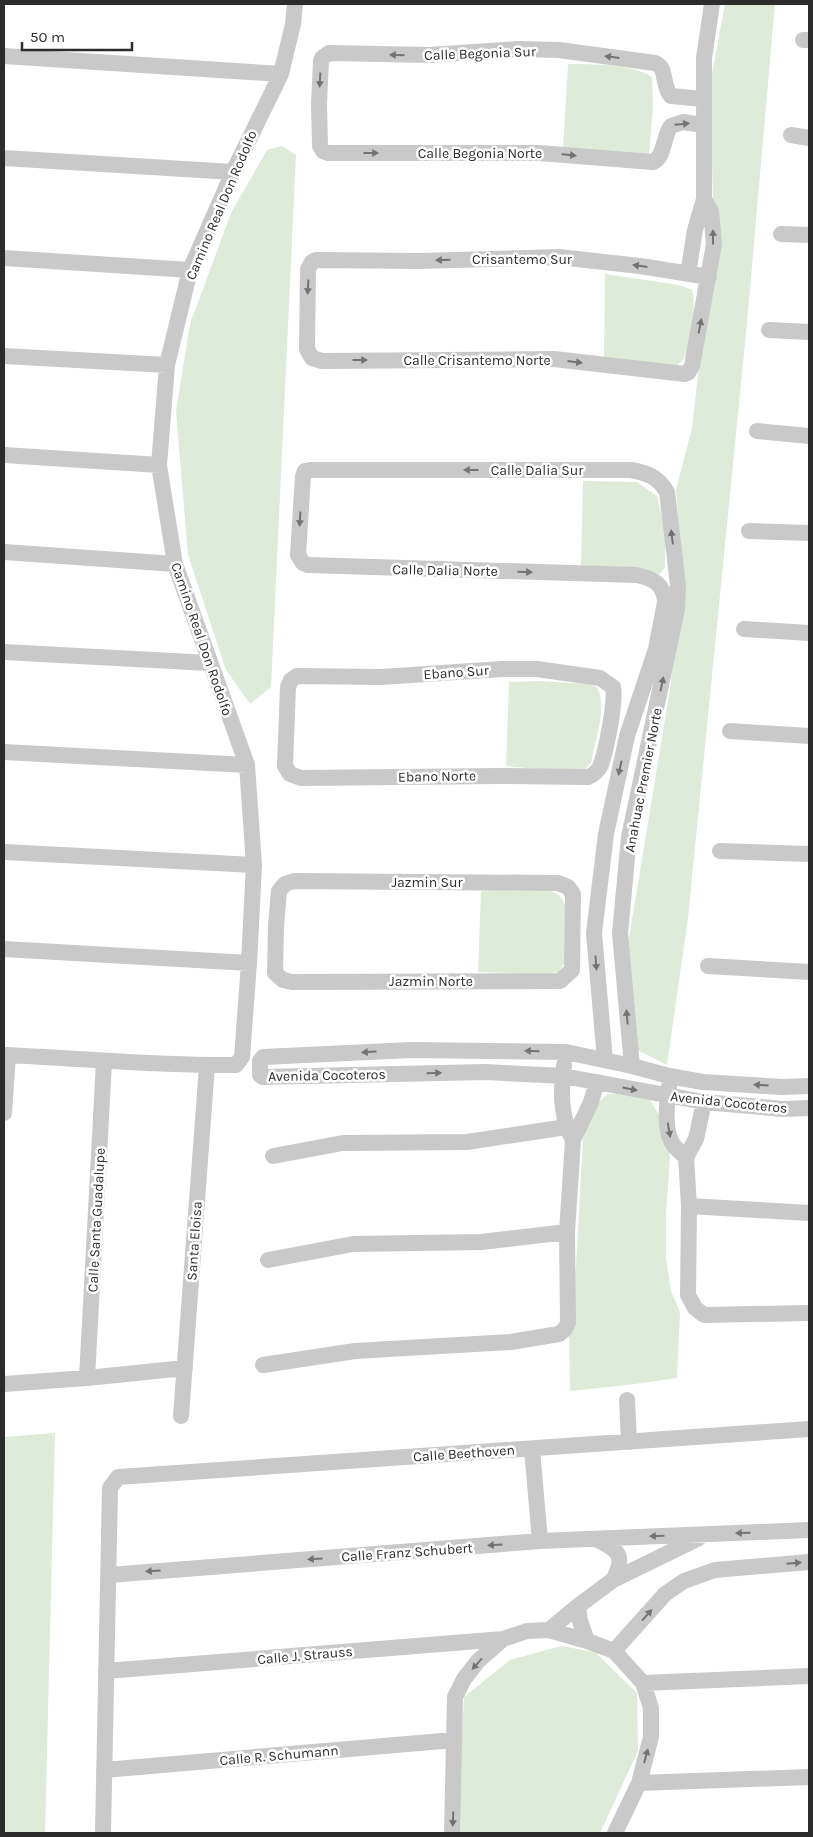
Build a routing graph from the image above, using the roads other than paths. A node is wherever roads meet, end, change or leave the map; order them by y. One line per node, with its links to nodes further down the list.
1 (295, 4): 4 (street, Camino Real Don Rodolfo)
2 (712, 4): 5 (street)
3 (4, 56): 4 (street)
4 (281, 74): 11 (street, Camino Real Don Rodolfo)
5 (703, 99): 6 (street, Calle Begonia Sur, one-way to 6); 7 (street)
6 (319, 104): 7 (street, Calle Begonia Norte, one-way to 7)
7 (704, 126): 12 (street)
8 (791, 135): 9 (street)
9 (809, 138)
10 (4, 158): 11 (street)
11 (233, 172): 16 (street, Camino Real Don Rodolfo)
12 (704, 199): 17 (street); 18 (street, one-way to 12)
13 (781, 234): 14 (street)
14 (809, 235)
15 (4, 258): 16 (street)
16 (190, 270): 23 (street, Camino Real Don Rodolfo)
17 (688, 274): 18 (street, Crisantemo Sur); 19 (street, Crisantemo Sur, one-way to 19)
18 (709, 277): 19 (street, Calle Crisantemo Norte, one-way to 18)
19 (306, 314)
20 (769, 330): 21 (street)
21 (809, 332)
22 (4, 356): 23 (street)
23 (167, 365): 27 (street, Camino Real Don Rodolfo)
24 (757, 431): 25 (street)
25 (809, 436)
26 (4, 455): 27 (street)
27 (159, 465): 32 (street, Camino Real Don Rodolfo)
28 (305, 472): 33 (street, Calle Dalia Sur, one-way to 28); 34 (street, Calle Dalia Norte, one-way to 34)
29 (749, 531): 30 (street)
30 (809, 533)
31 (4, 552): 32 (street)
32 (175, 564): 39 (street, Camino Real Don Rodolfo)
33 (678, 585): 34 (street, Calle Dalia Norte); 37 (street, Anahuac Premier Norte)
34 (660, 586): 37 (street, Anahuac Premier Norte)
35 (744, 629): 36 (street)
36 (809, 634)
37 (662, 650): 43 (street, Anahuac Premier Norte); 45 (street, Anahuac Premier Norte, one-way to 37)
38 (4, 652): 39 (street)
39 (209, 663): 47 (street, Camino Real Don Rodolfo)
40 (286, 722): 42 (street, Ebano Norte); 42 (street, Ebano Sur)
41 (730, 731): 44 (street)
42 (607, 735): 43 (street)
43 (627, 736): 45 (street); 54 (street, Anahuac Premier Norte, one-way to 54)
44 (809, 736)
45 (650, 739): 55 (street, Anahuac Premier Norte)
46 (4, 752): 47 (street)
47 (247, 765): 51 (street, Camino Real Don Rodolfo)
48 (720, 851): 50 (street)
49 (4, 852): 51 (street)
50 (809, 854)
51 (254, 866): 57 (street, Camino Real Don Rodolfo)
52 (276, 926): 53 (street, Jazmin Sur); 53 (street, Jazmin Norte)
53 (574, 931): 54 (street)
54 (594, 933): 55 (street); 62 (street, Anahuac Premier Norte, one-way to 62)
55 (620, 933): 65 (street, Anahuac Premier Norte, one-way to 55)
56 (4, 949): 57 (street)
57 (249, 963): 64 (street, Camino Real Don Rodolfo)
58 (708, 966): 59 (street)
59 (809, 972)
60 (566, 1052): 62 (street, Avenida Cocoteros); 66 (street); 66 (street, Avenida Cocoteros, one-way to 66)
61 (6, 1055): 63 (street); 73 (street)
62 (605, 1060): 65 (street, Avenida Cocoteros)
63 (104, 1062): 64 (street); 84 (street, Calle Santa Guadalupe)
64 (207, 1066): 83 (street, Santa Eloisa)
65 (632, 1066): 67 (street, Avenida Cocoteros)
66 (563, 1076): 68 (street, Avenida Cocoteros); 74 (street)
67 (669, 1076): 69 (street, Avenida Cocoteros, one-way to 67); 70 (street)
68 (597, 1082): 70 (street, Avenida Cocoteros, one-way to 70); 74 (street)
69 (809, 1086)
70 (668, 1096): 71 (street, Avenida Cocoteros); 76 (street, one-way to 76)
71 (704, 1102): 72 (street, Avenida Cocoteros); 76 (street)
72 (809, 1108)
73 (4, 1112)
74 (573, 1132): 75 (street); 79 (street)
75 (273, 1156)
76 (686, 1157): 77 (street)
77 (689, 1206): 78 (street); 81 (street)
78 (809, 1213)
79 (567, 1232): 80 (street); 82 (street)
80 (268, 1260)
81 (809, 1313)
82 (263, 1365)
83 (185, 1368): 84 (street); 87 (street, Santa Eloisa)
84 (87, 1378): 85 (street)
85 (4, 1384)
86 (627, 1400): 89 (street)
87 (181, 1416)
88 (809, 1430): 89 (street, Calle Beethoven)
89 (629, 1442): 90 (street, Calle Beethoven)
90 (532, 1449): 94 (street); 96 (street, Calle Beethoven)
91 (809, 1530): 92 (street, Calle Franz Schubert, one-way to 92)
92 (706, 1535): 93 (street, Calle Franz Schubert, one-way to 93); 97 (street)
93 (596, 1538): 94 (street, Calle Franz Schubert); 97 (street)
94 (540, 1541): 96 (street, Calle Franz Schubert, one-way to 96)
95 (809, 1562): 102 (street, one-way to 95)
96 (109, 1575): 103 (street)
97 (613, 1580): 98 (street)
98 (578, 1606): 99 (street); 101 (street)
99 (550, 1630): 100 (street); 101 (street)
100 (503, 1639): 103 (street, Calle J. Strauss); 106 (street, one-way to 106)
101 (587, 1641): 102 (street)
102 (614, 1651): 105 (street)
103 (106, 1671): 107 (street)
104 (809, 1676): 105 (street)
105 (643, 1683): 109 (street, one-way to 105)
106 (454, 1740): 107 (street, Calle R. Schumann); 111 (street, one-way to 111)
107 (104, 1770): 110 (street)
108 (809, 1777): 109 (street)
109 (639, 1783): 112 (street)
110 (103, 1833)
111 (452, 1833)
112 (615, 1833)

